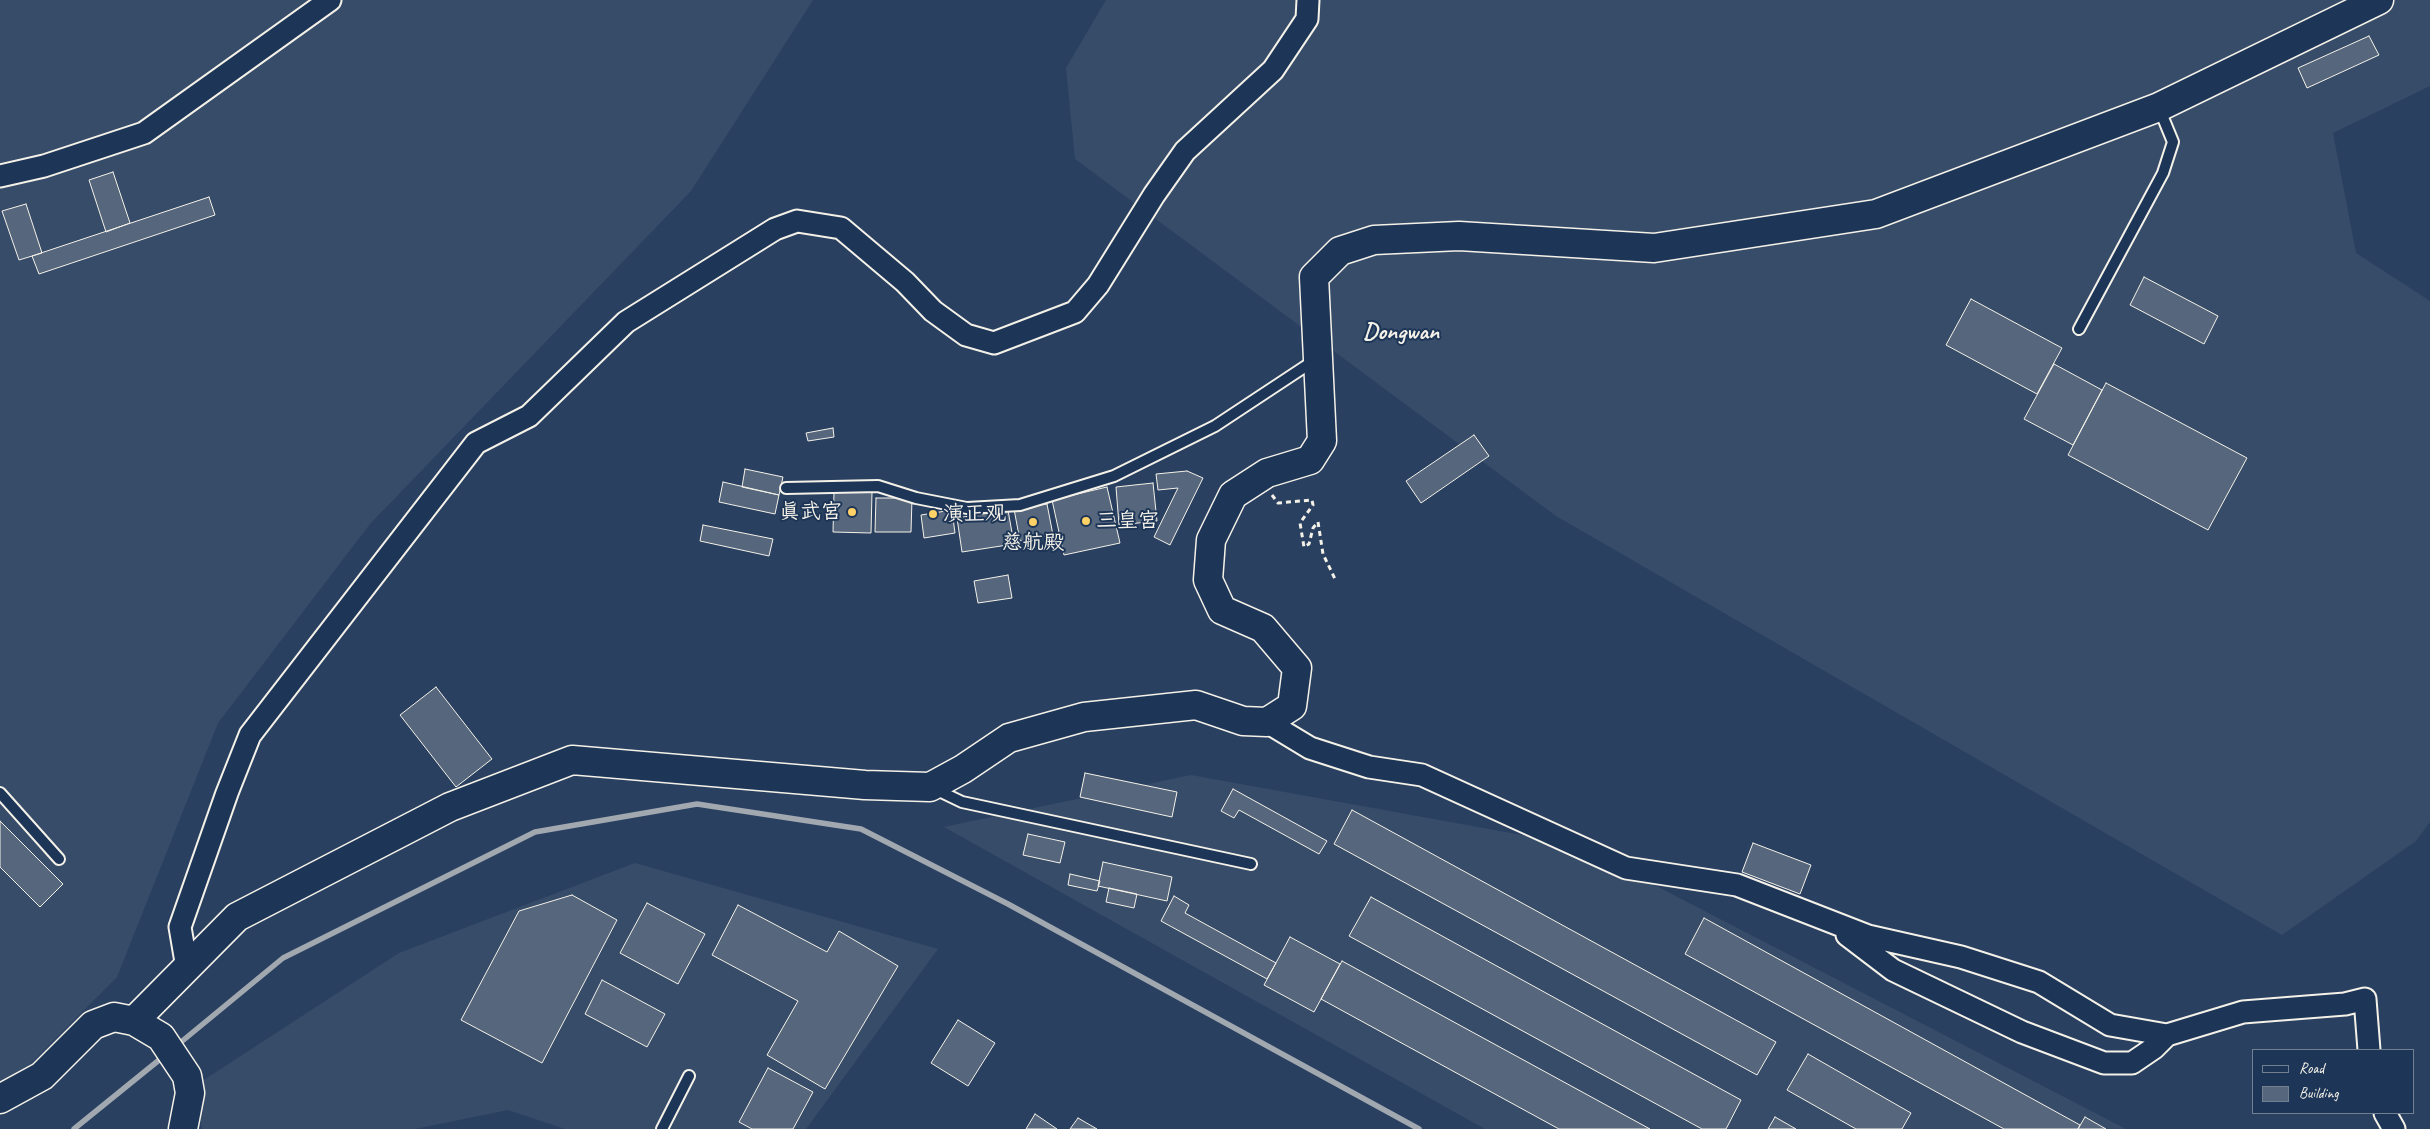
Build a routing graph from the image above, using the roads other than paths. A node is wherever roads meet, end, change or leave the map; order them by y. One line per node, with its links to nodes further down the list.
1 (330, 0): 5 (street)
2 (1308, 0): 15 (street)
3 (2379, 0): 4 (main road)
4 (2159, 107): 6 (lane); 7 (main road)
5 (0, 176)
6 (2079, 329)
7 (1318, 358): 8 (lane); 9 (main road)
8 (786, 488)
9 (1267, 722): 10 (main road); 14 (street)
10 (930, 787): 13 (lane); 15 (main road)
11 (0, 794): 12 (lane)
12 (59, 860)
13 (1251, 864)
14 (1832, 924): 17 (street); 17 (street)
15 (187, 968): 16 (main road)
16 (134, 1021): 20 (main road); 22 (main road)
17 (2167, 1034): 18 (street)
18 (2369, 1049)
19 (689, 1076): 23 (lane)
20 (0, 1099)
21 (2385, 1114): 24 (street)
22 (184, 1129)
23 (662, 1129)
24 (2394, 1129)

